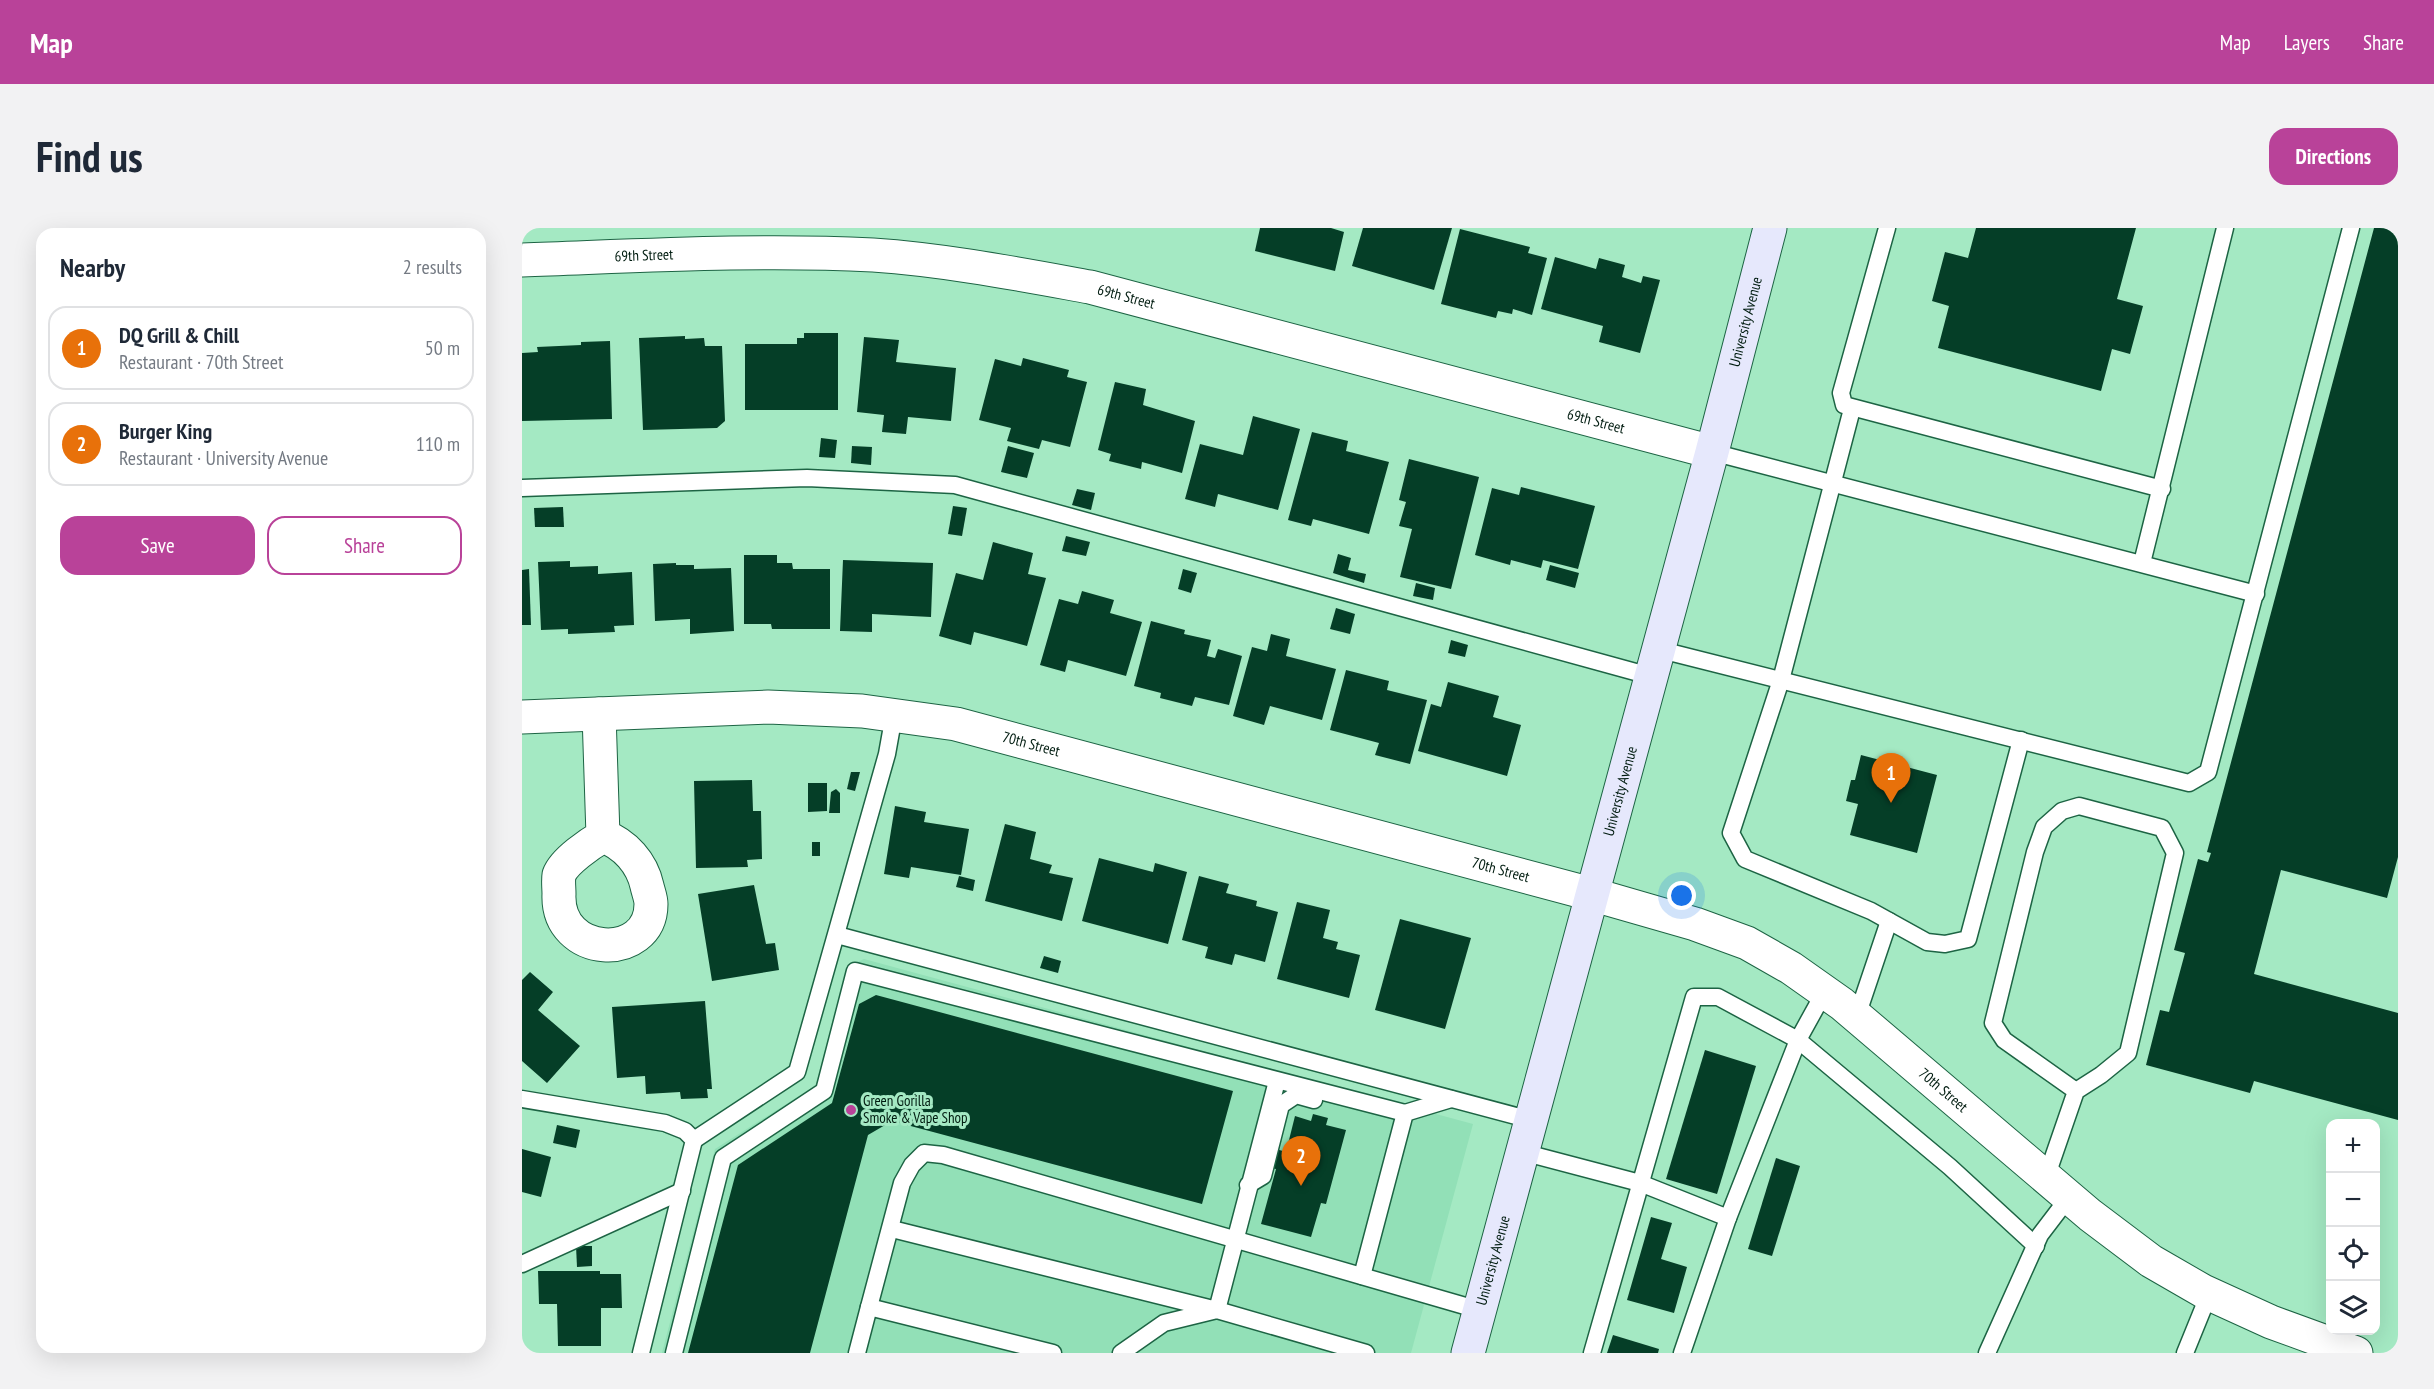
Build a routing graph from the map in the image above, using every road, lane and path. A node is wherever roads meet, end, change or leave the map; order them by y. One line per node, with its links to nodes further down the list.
1 (1887, 228): 6 (lane)
2 (2225, 228): 10 (lane)
3 (2351, 228): 12 (lane)
4 (1762, 230): 7 (main road, University Avenue)
5 (522, 260): 7 (street, 69th Street)
6 (1852, 408): 8 (lane); 10 (lane)
7 (1712, 452): 8 (lane); 13 (main road, University Avenue)
8 (1832, 482): 11 (lane); 14 (lane)
9 (522, 488): 13 (lane)
10 (2162, 489): 11 (lane)
11 (2142, 563): 12 (lane)
12 (2256, 594): 18 (lane)
13 (1654, 662): 14 (lane); 20 (main road, University Avenue)
14 (1781, 680): 18 (lane); 21 (lane)
15 (600, 714): 16 (street, 70th Street); 17 (street, 70th Street); 19 (street)
16 (894, 715): 20 (street, 70th Street); 22 (lane)
17 (522, 717)
18 (2021, 740): 21 (lane)
19 (603, 836)
20 (1591, 894): 23 (street, 70th Street); 31 (main road, University Avenue)
21 (1890, 921): 24 (lane)
22 (837, 935): 29 (lane); 32 (lane)
23 (1825, 991): 24 (street, 70th Street); 25 (lane)
24 (1857, 1016): 36 (street, 70th Street)
25 (1798, 1040): 34 (lane); 38 (lane); 41 (lane)
26 (1277, 1081): 30 (lane); 35 (lane); 50 (lane)
27 (2076, 1091): 27 (lane); 36 (lane)
28 (522, 1099): 32 (lane)
29 (1451, 1099): 30 (lane); 31 (lane)
30 (1405, 1113): 35 (lane); 43 (lane)
31 (1531, 1120): 33 (main road, University Avenue)
32 (694, 1140): 37 (lane)
33 (1522, 1152): 34 (lane); 47 (main road, University Avenue)
34 (1640, 1183): 38 (lane); 56 (lane)
35 (1248, 1185): 40 (lane)
36 (2058, 1187): 41 (lane); 44 (street, 70th Street)
37 (682, 1191): 42 (lane); 49 (lane)
38 (1728, 1218): 57 (lane)
39 (892, 1228): 40 (lane); 45 (lane); 46 (lane)
40 (1234, 1239): 43 (lane); 46 (lane)
41 (2036, 1246): 58 (lane)
42 (522, 1264)
43 (1362, 1276): 47 (lane)
44 (2209, 1294): 59 (lane); 60 (street, 70th Street)
45 (869, 1307): 51 (lane); 52 (lane)
46 (1217, 1310): 48 (lane); 53 (lane)
47 (1479, 1310): 55 (main road, University Avenue)
48 (1336, 1350): 54 (lane)
49 (641, 1353)
50 (674, 1353)
51 (857, 1353)
52 (1053, 1353)
53 (1121, 1353)
54 (1366, 1353)
55 (1468, 1353)
56 (1592, 1353)
57 (1682, 1353)
58 (1987, 1353)
59 (2186, 1353)
60 (2356, 1353)

